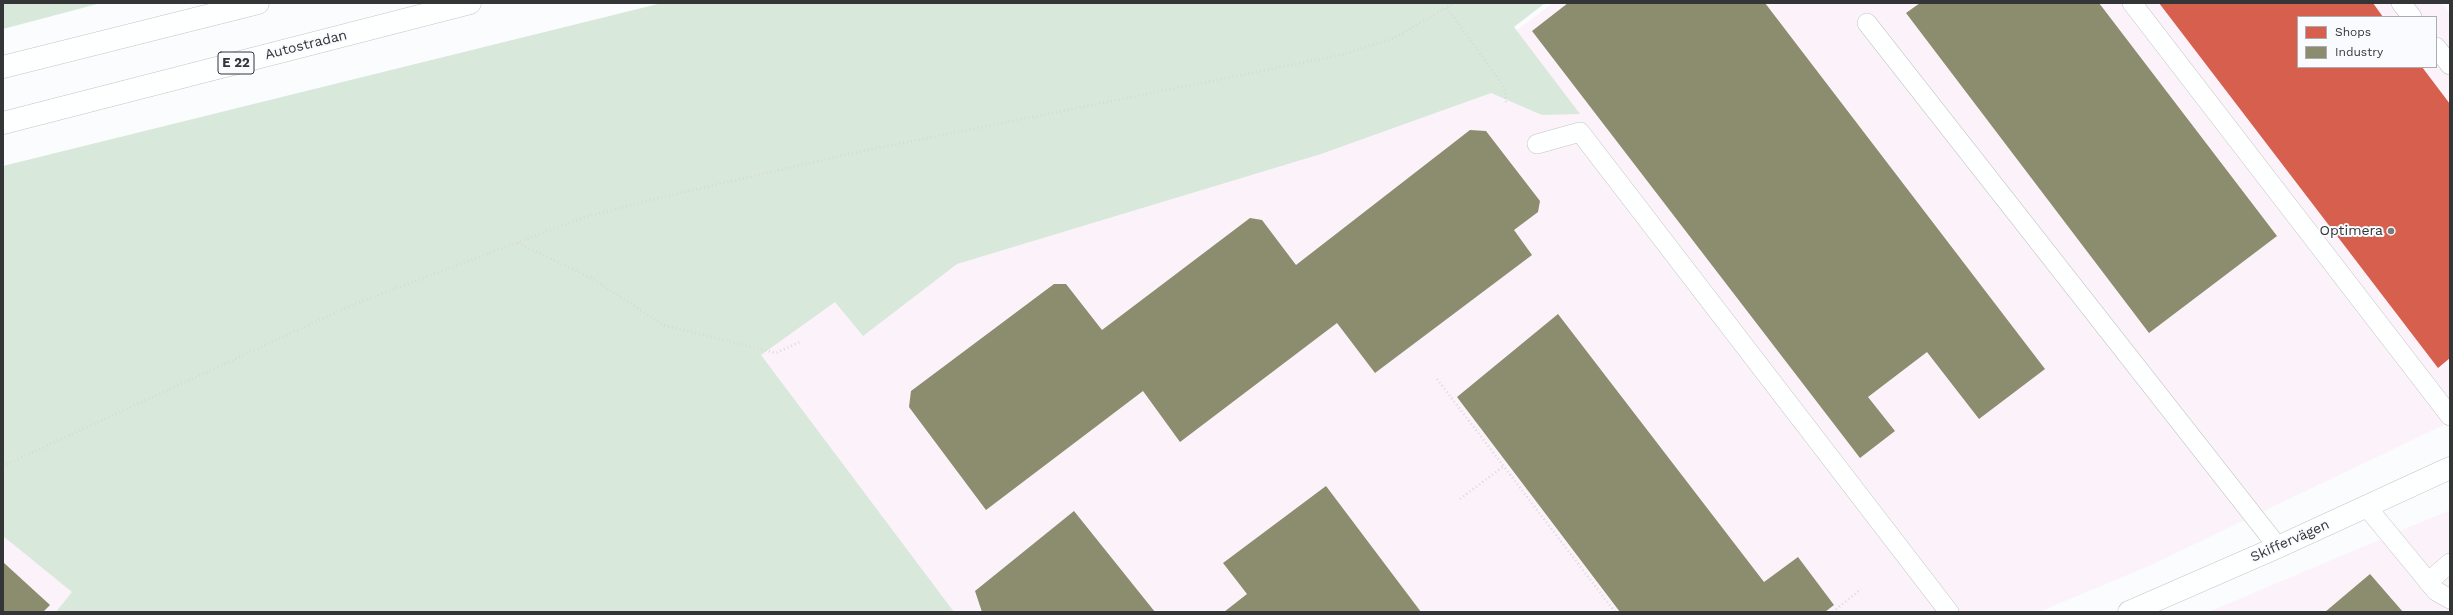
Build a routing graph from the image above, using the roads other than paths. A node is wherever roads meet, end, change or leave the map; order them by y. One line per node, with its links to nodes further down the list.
1 (258, 3): 9 (main road)
2 (470, 3): 10 (main road, Autostradan / E 22)
3 (2132, 3): 12 (lane)
4 (2401, 3): 5 (lane)
5 (2411, 16)
6 (1867, 23): 15 (lane)
7 (2437, 48): 8 (lane)
8 (2450, 64)
9 (3, 67)
10 (3, 123)
11 (1537, 144): 19 (lane)
12 (2450, 416)
13 (2450, 468): 14 (main road, Skiffervägen)
14 (2366, 506): 15 (main road, Skiffervägen); 17 (lane)
15 (2278, 547): 20 (main road, Skiffervägen)
16 (2450, 563): 17 (lane)
17 (2428, 582): 18 (lane)
18 (2450, 600)
19 (1950, 612)
20 (2129, 612)

